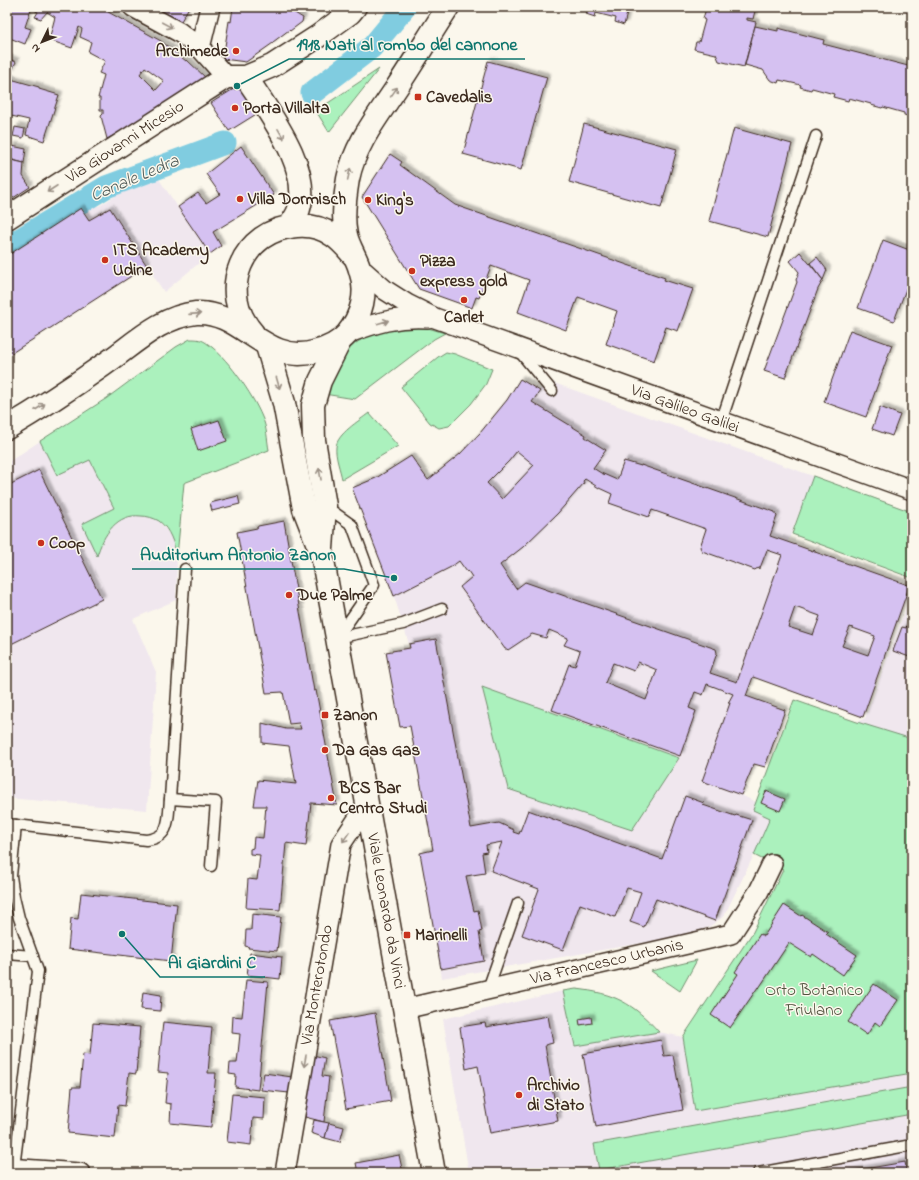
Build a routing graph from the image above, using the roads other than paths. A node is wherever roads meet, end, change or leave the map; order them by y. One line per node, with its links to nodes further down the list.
1 (132, 7): 5 (street, one-way to 5)
2 (210, 7): 5 (street)
3 (355, 7): 6 (main road, Via Giovanni Micesio)
4 (448, 7): 10 (main road, one-way to 4)
5 (200, 48): 6 (street)
6 (236, 77): 8 (main road, Via Giovanni Micesio, one-way to 8); 9 (main road, one-way to 9)
7 (816, 136): 16 (lane)
8 (7, 218)
9 (289, 227): 10 (main road); 13 (main road)
10 (356, 261): 11 (street); 12 (main road)
11 (435, 318): 12 (street, one-way to 11); 14 (street, Via Galileo Galilei)
12 (343, 337): 13 (main road); 19 (main road, one-way to 12)
13 (267, 346): 17 (main road, one-way to 13); 20 (main road, one-way to 20)
14 (517, 348): 15 (lane); 16 (street, Via Galileo Galilei)
15 (552, 391)
16 (721, 422): 18 (street, Via Galileo Galilei)
17 (7, 428)
18 (912, 490)
19 (325, 506): 20 (main road); 23 (lane)
20 (322, 555): 23 (main road, Viale Leonardo da Vinci)
21 (185, 569): 24 (lane)
22 (442, 609): 23 (lane)
23 (337, 638): 25 (main road, Viale Leonardo da Vinci)
24 (170, 799): 26 (lane); 28 (lane)
25 (367, 805): 33 (main road, Viale Leonardo da Vinci); 37 (street, Via Monterotondo, one-way to 37)
26 (12, 824): 31 (lane)
27 (772, 864): 32 (street, Via Francesco Urbanis)
28 (211, 866)
29 (518, 903): 32 (lane)
30 (7, 954): 31 (lane)
31 (32, 956): 35 (lane)
32 (488, 989): 33 (street, Via Francesco Urbanis)
33 (404, 1008): 38 (main road, Viale Leonardo da Vinci)
34 (912, 1145): 39 (lane)
35 (10, 1168): 36 (street)
36 (80, 1173)
37 (285, 1173)
38 (434, 1173)
39 (758, 1173)

